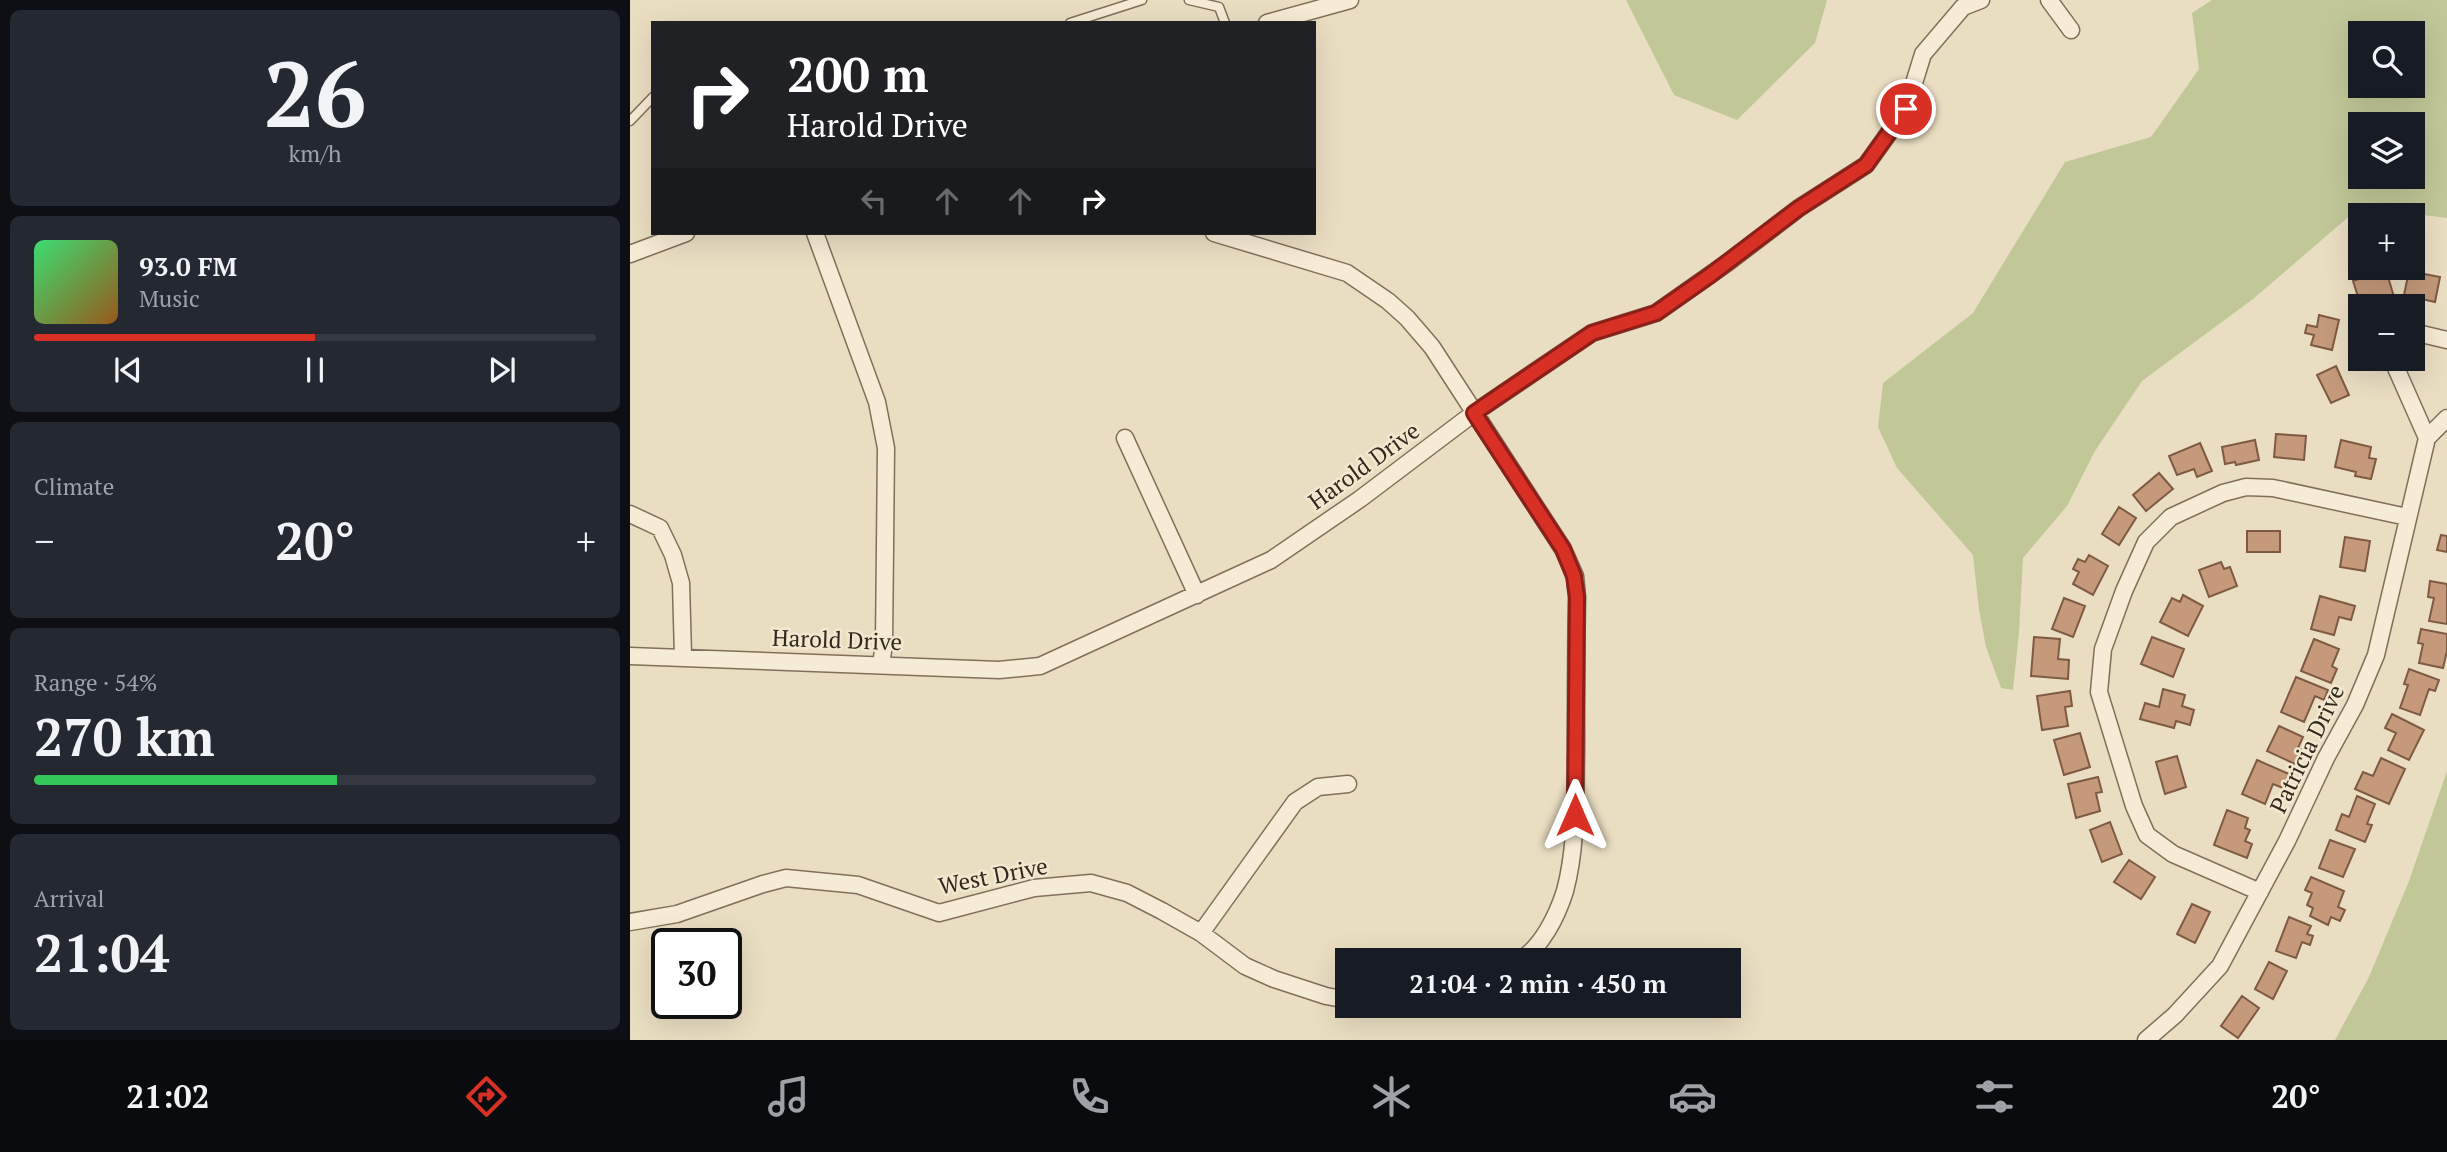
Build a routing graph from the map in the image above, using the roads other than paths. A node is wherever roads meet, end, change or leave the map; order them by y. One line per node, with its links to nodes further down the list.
1 (1142, 0): 7 (lane)
2 (1189, 0): 8 (lane)
3 (1350, 0): 6 (street)
4 (1980, 0): 20 (street, Harold Drive)
5 (2049, 0): 10 (street)
6 (1306, 6): 9 (street)
7 (1076, 21)
8 (1224, 21)
9 (1272, 21)
10 (2071, 30)
11 (651, 99): 12 (lane)
12 (630, 121)
13 (681, 235): 16 (street)
14 (816, 235): 29 (street)
15 (1221, 235): 20 (street)
16 (630, 254)
17 (2425, 335): 18 (street)
18 (2447, 340)
19 (2397, 371): 23 (street)
20 (1474, 413): 26 (street, Harold Drive); 34 (street)
21 (2447, 418): 23 (street)
22 (1125, 438): 26 (street)
23 (2427, 438): 25 (street, Patricia Drive)
24 (630, 514): 28 (street)
25 (2407, 517): 31 (street, Patricia Drive); 31 (street)
26 (1197, 595): 29 (street, Harold Drive)
27 (630, 656): 28 (street, Harold Drive)
28 (682, 656): 29 (street, Harold Drive)
29 (881, 665)
30 (1348, 784): 33 (street)
31 (2260, 892): 36 (street, Patricia Drive)
32 (630, 922): 33 (street, West Drive)
33 (1201, 933): 35 (street, West Drive)
34 (1535, 948)
35 (1335, 998)
36 (2146, 1040)

